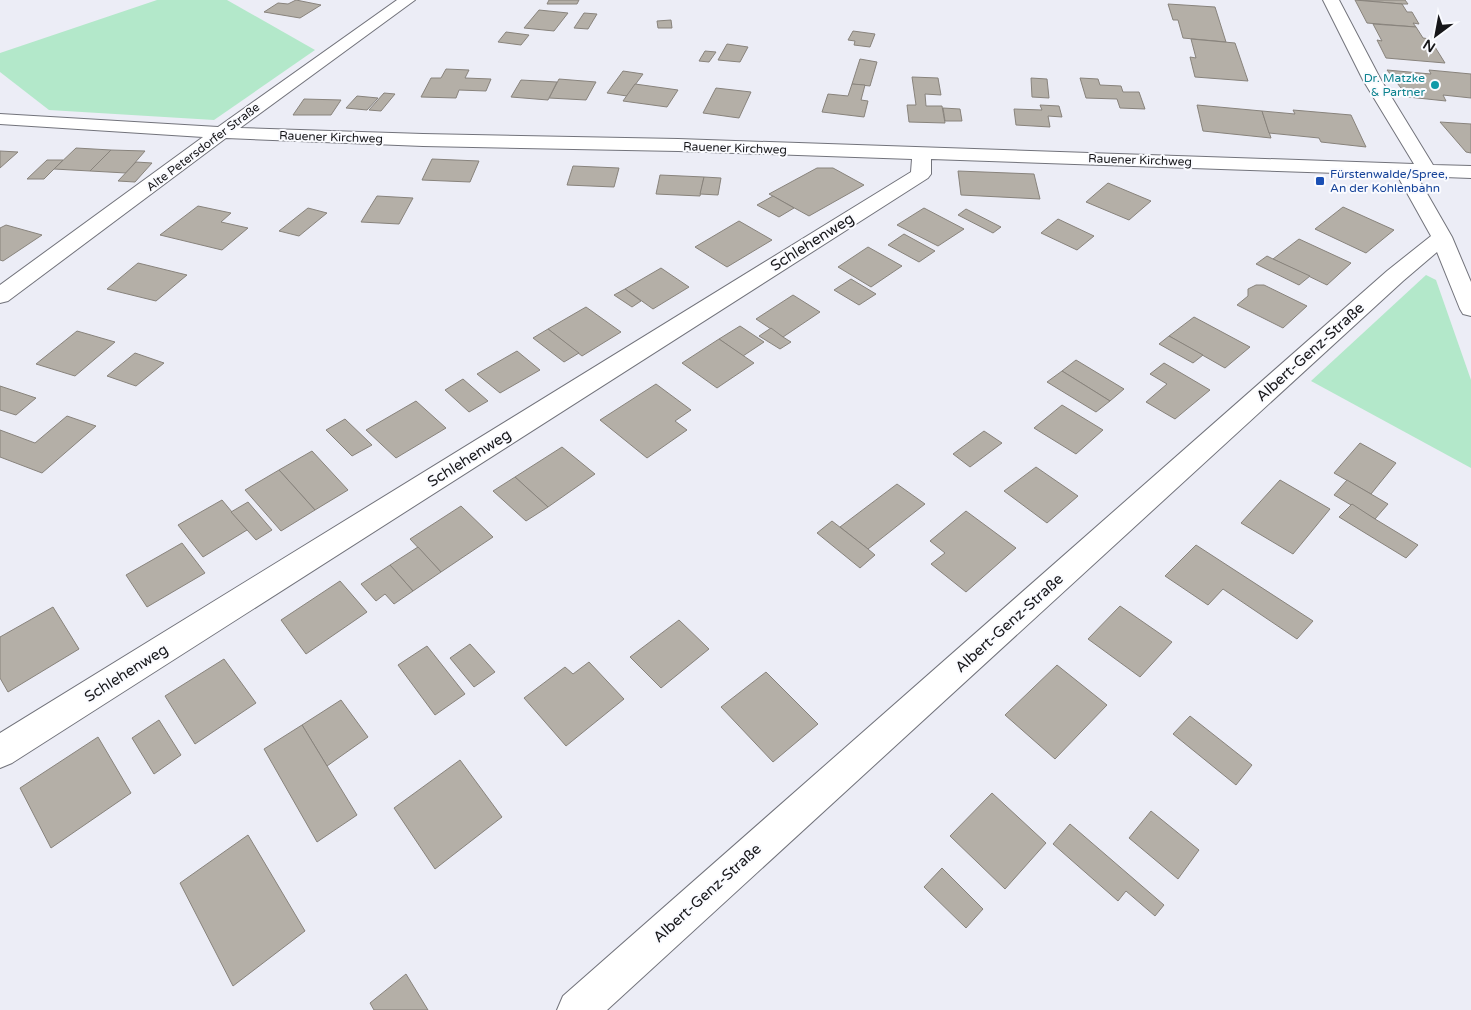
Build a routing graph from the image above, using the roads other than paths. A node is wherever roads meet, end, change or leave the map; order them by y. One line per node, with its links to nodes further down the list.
1 (407, 0): 4 (street, Alte Petersdorfer Straße)
2 (1331, 0): 7 (street)
3 (0, 119): 4 (street, Rauener Kirchweg)
4 (224, 132): 5 (street, Rauener Kirchweg); 10 (street, Alte Petersdorfer Straße)
5 (921, 154): 6 (street, Rauener Kirchweg); 12 (street, Schlehenweg)
6 (1403, 169): 7 (street, Rauener Kirchweg); 9 (street)
7 (1427, 170): 8 (street, Rauener Kirchweg)
8 (1471, 172)
9 (1442, 237): 11 (street); 13 (street, Albert-Genz-Straße)
10 (0, 296)
11 (1471, 309)
12 (0, 752)
13 (577, 1010)

